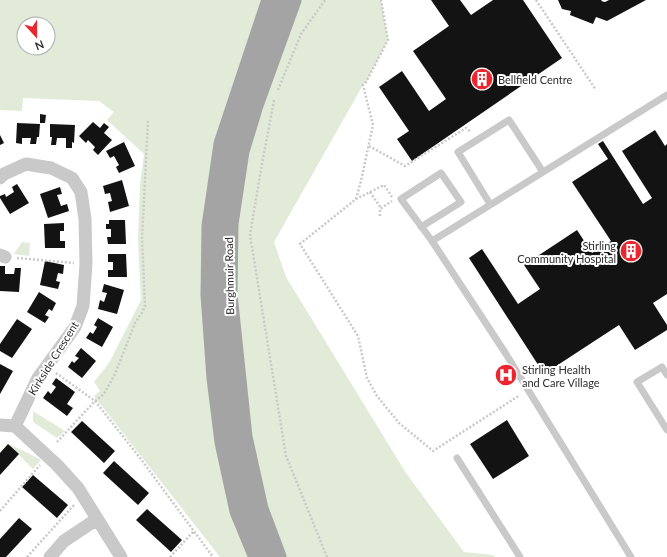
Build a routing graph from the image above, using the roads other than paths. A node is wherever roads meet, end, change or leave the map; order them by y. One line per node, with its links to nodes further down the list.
1 (272, 0): 17 (main road, Burghmuir Road)
2 (291, 0): 18 (main road, Burghmuir Road)
3 (667, 95): 4 (lane)
4 (543, 172): 6 (lane); 6 (lane)
5 (0, 178): 11 (street, Kirkside Crescent)
6 (490, 204): 8 (lane)
7 (421, 227): 7 (lane); 8 (lane)
8 (432, 241): 20 (lane)
9 (667, 375): 12 (lane)
10 (0, 425): 11 (street)
11 (15, 426): 14 (street)
12 (667, 430)
13 (457, 458): 19 (lane)
14 (96, 519): 15 (street); 16 (street)
15 (50, 557)
16 (121, 557)
17 (258, 557)
18 (276, 557)
19 (520, 557)
20 (631, 557)

